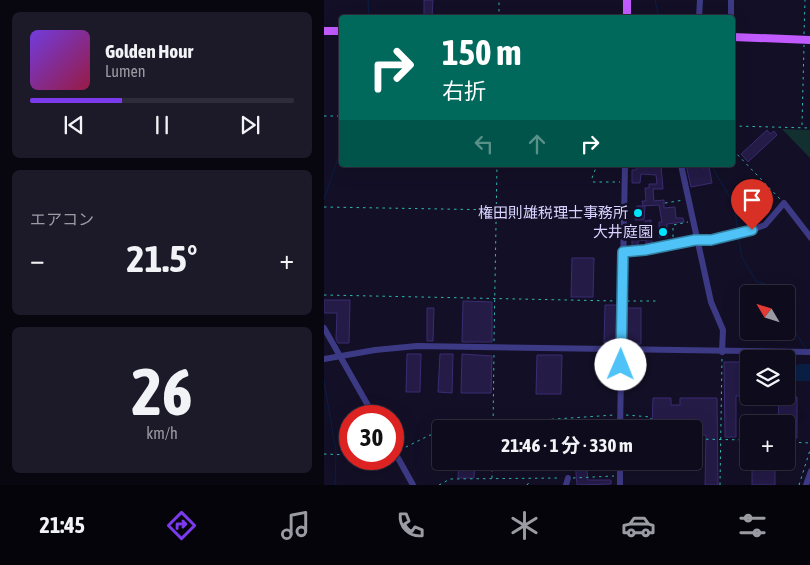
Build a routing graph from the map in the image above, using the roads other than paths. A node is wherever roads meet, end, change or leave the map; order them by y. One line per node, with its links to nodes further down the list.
1 (627, 0): 4 (main road)
2 (700, 0): 5 (street)
3 (731, 0): 6 (street)
4 (627, 15)
5 (700, 15)
6 (731, 15)
7 (324, 31): 8 (main road)
8 (339, 31)
9 (735, 37): 10 (main road)
10 (806, 39)
11 (625, 167): 15 (street)
12 (681, 167): 14 (street)
13 (810, 238): 14 (street)
14 (697, 240): 15 (street); 18 (street)
15 (623, 252): 17 (street)
16 (324, 328): 20 (street)
17 (621, 349): 18 (street); 20 (street); 23 (street)
18 (722, 352): 19 (street)
19 (809, 353)
20 (340, 356): 21 (street); 22 (street)
21 (324, 359)
22 (368, 405)
23 (620, 420)
24 (404, 469): 27 (street)
25 (620, 470): 28 (street)
26 (810, 471): 29 (street)
27 (413, 485)
28 (620, 485)
29 (806, 485)

